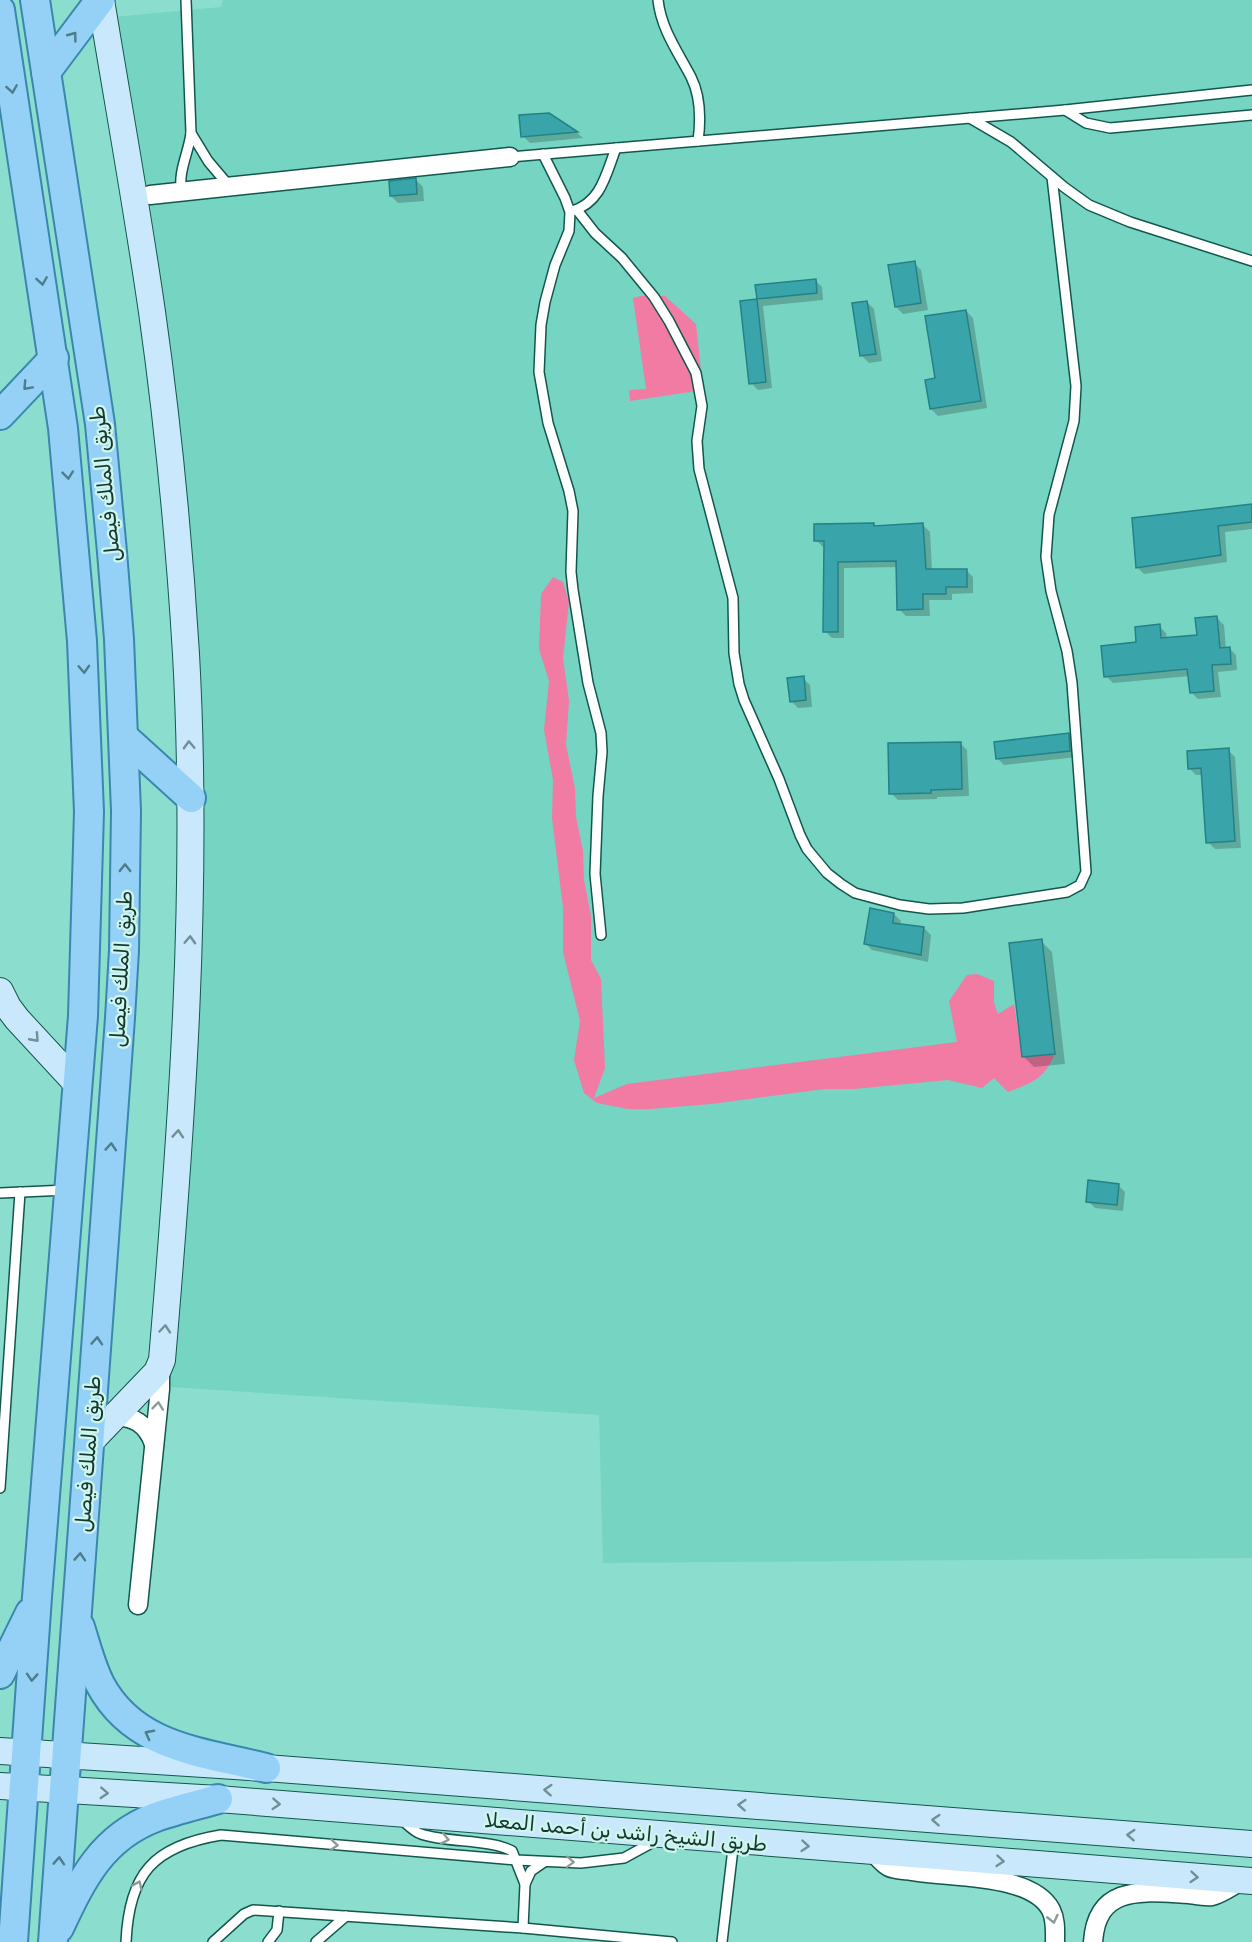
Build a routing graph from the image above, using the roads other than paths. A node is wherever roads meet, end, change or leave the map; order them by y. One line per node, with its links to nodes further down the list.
1 (35, 0): 6 (main road, طريق الملك فيصل)
2 (100, 0): 6 (main road, one-way to 2); 25 (main road, one-way to 2)
3 (186, 0): 11 (lane)
4 (658, 0): 12 (lane)
5 (0, 10): 22 (main road, طريق الملك فيصل, one-way to 22)
6 (46, 72): 24 (main road, طريق الملك فيصل)
7 (1252, 90): 8 (lane)
8 (1065, 110): 9 (lane); 10 (lane)
9 (1252, 115)
10 (970, 118): 12 (lane); 16 (lane)
11 (191, 133): 17 (lane); 18 (lane)
12 (698, 141): 13 (lane)
13 (616, 148): 14 (lane); 20 (lane)
14 (543, 154): 15 (lane); 20 (lane)
15 (510, 157): 17 (street)
16 (1052, 177): 20 (lane); 21 (lane)
17 (230, 186): 18 (street)
18 (182, 192): 19 (street)
19 (150, 195)
20 (573, 211): 26 (lane)
21 (1252, 261)
22 (54, 358): 23 (main road, one-way to 23); 28 (main road, طريق الملك فيصل, one-way to 28)
23 (0, 415)
24 (124, 737): 25 (main road); 34 (main road, طريق الملك فيصل, one-way to 24)
25 (191, 798): 32 (main road, one-way to 25)
26 (601, 935)
27 (0, 991): 28 (main road, one-way to 28)
28 (78, 1085): 29 (main road, طريق الملك فيصل)
29 (70, 1190): 30 (lane); 37 (main road, طريق الملك فيصل)
30 (20, 1192): 31 (lane); 36 (lane)
31 (0, 1193)
32 (160, 1368): 33 (main road); 35 (street, one-way to 32)
33 (112, 1417): 34 (main road); 35 (street)
34 (89, 1443): 39 (main road, طريق الملك فيصل, one-way to 34)
35 (154, 1444): 38 (street)
36 (0, 1488)
37 (38, 1597): 40 (main road); 41 (main road, طريق الملك فيصل, one-way to 41)
38 (138, 1605)
39 (76, 1615): 42 (main road, طريق الملك فيصل); 43 (main road, one-way to 39)
40 (0, 1674)
41 (13, 1752): 42 (main road, طريق الشيخ راشد بن أحمد المعلا); 44 (main road, طريق الملك فيصل)
42 (66, 1756): 43 (main road, طريق الشيخ راشد بن أحمد المعلا); 45 (main road, طريق الملك فيصل)
43 (266, 1768): 50 (main road, طريق الشيخ راشد بن أحمد المعلا, one-way to 43)
44 (12, 1787): 45 (main road, طريق الشيخ راشد بن أحمد المعلا); 60 (main road, طريق الملك فيصل)
45 (64, 1791): 46 (main road, طريق الشيخ راشد بن أحمد المعلا, one-way to 46); 61 (main road, طريق الملك فيصل, one-way to 45)
46 (218, 1799): 47 (main road, طريق الشيخ راشد بن أحمد المعلا, one-way to 47); 61 (main road)
47 (394, 1813): 48 (main road, طريق الشيخ راشد بن أحمد المعلا); 52 (lane, one-way to 52)
48 (666, 1835): 49 (main road, طريق الشيخ راشد بن أحمد المعلا); 53 (lane, one-way to 48)
49 (734, 1840): 51 (main road, طريق الشيخ راشد بن أحمد المعلا, one-way to 51); 67 (lane)
50 (1252, 1844)
51 (872, 1851): 54 (main road, طريق الشيخ راشد بن أحمد المعلا, one-way to 54); 68 (street, one-way to 68)
52 (516, 1860): 53 (lane); 56 (lane); 62 (lane, one-way to 52)
53 (546, 1861): 56 (lane)
54 (1247, 1881): 69 (street)
55 (0, 1884): 60 (main road)
56 (525, 1884): 59 (lane)
57 (279, 1911): 58 (lane); 63 (lane); 64 (lane)
58 (346, 1916): 59 (lane); 65 (lane)
59 (523, 1928): 66 (lane)
60 (14, 1938)
61 (53, 1941)
62 (126, 1942)
63 (213, 1942)
64 (268, 1942)
65 (316, 1942)
66 (672, 1942)
67 (722, 1942)
68 (1055, 1942)
69 (1093, 1942)

